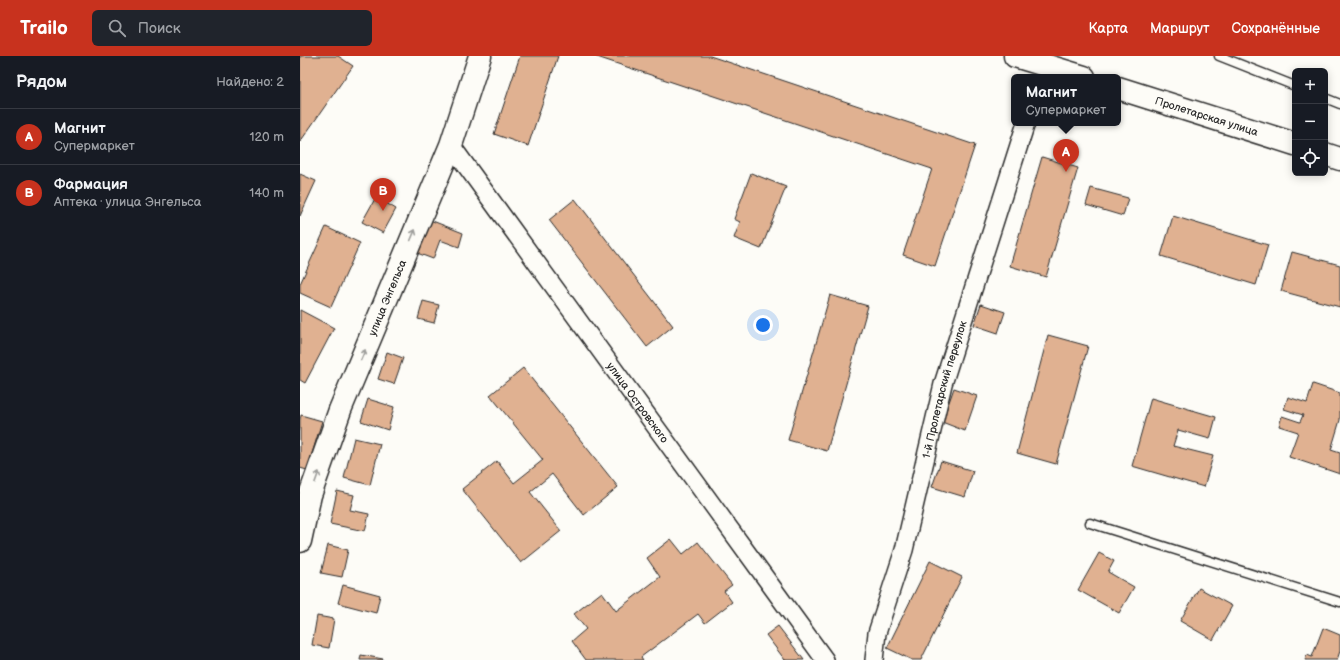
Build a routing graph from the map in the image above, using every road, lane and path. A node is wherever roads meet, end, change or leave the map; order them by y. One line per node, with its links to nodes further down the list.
1 (480, 56): 12 (street, улица Энгельса)
2 (1015, 56): 4 (street)
3 (1219, 56): 6 (lane)
4 (1043, 71): 5 (street)
5 (1064, 74)
6 (1292, 85)
7 (1121, 89): 11 (street, Пролетарская улица)
8 (1328, 99): 9 (lane)
9 (1340, 104)
10 (1025, 126): 19 (street, 1-й Пролетарский переулок)
11 (1292, 143)
12 (450, 146): 16 (street, улица Энгельса, one-way to 12); 18 (street, улица Островского)
13 (1328, 155): 14 (street)
14 (1340, 159)
15 (1090, 523): 17 (lane)
16 (300, 541)
17 (1340, 602)
18 (825, 660)
19 (874, 660)

